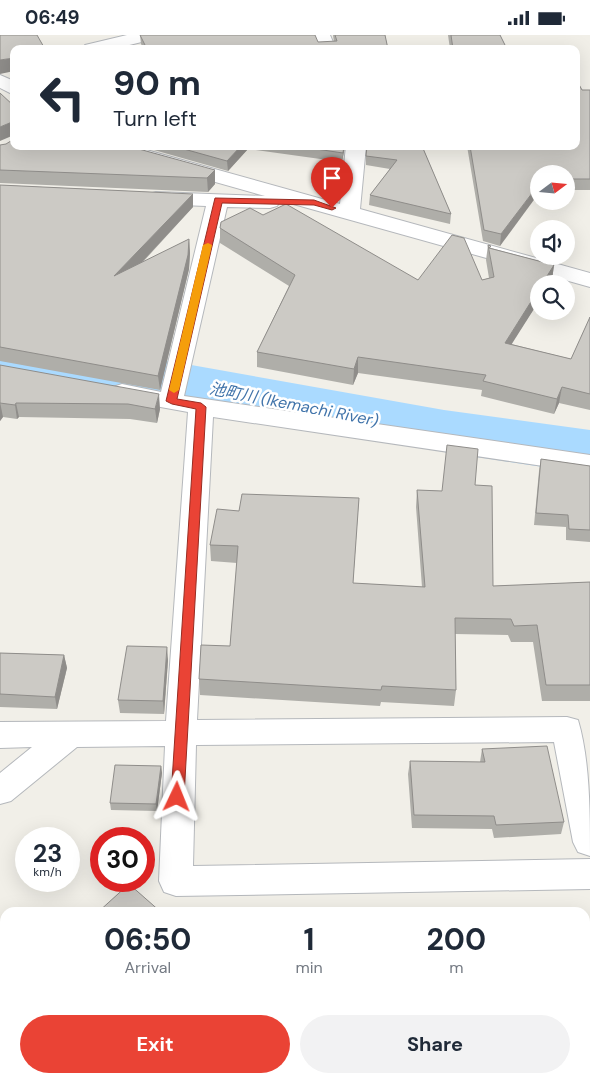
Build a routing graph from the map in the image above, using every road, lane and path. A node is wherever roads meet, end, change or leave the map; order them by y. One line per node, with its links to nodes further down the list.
1 (148, 35): 2 (street)
2 (107, 45)
3 (0, 79): 4 (street)
4 (10, 87)
5 (123, 150): 9 (street)
6 (356, 150): 10 (street)
7 (139, 197): 8 (street)
8 (218, 200): 9 (street); 13 (street)
9 (314, 203): 10 (street)
10 (349, 212): 11 (street)
11 (590, 280)
12 (95, 387): 13 (street)
13 (172, 401): 14 (street)
14 (201, 407): 15 (street); 16 (street)
15 (590, 464)
16 (181, 732): 17 (street); 20 (street); 21 (street)
17 (71, 734): 18 (street); 19 (street)
18 (0, 735)
19 (0, 791)
20 (590, 842)
21 (590, 874)

